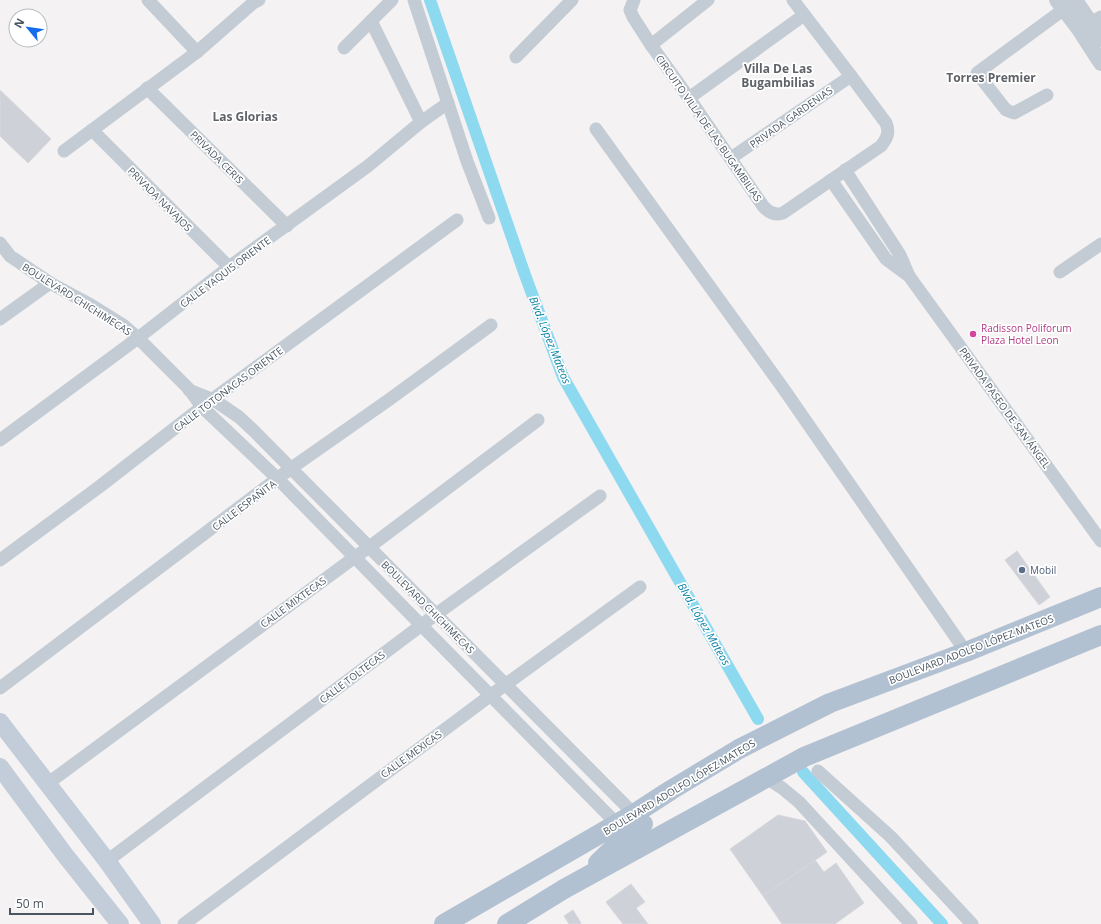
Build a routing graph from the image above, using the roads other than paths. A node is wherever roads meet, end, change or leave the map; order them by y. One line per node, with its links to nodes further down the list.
1 (148, 0): 16 (street)
2 (392, 0): 11 (street)
3 (414, 0): 23 (street)
4 (572, 0): 17 (street)
5 (634, 0): 14 (street, CIRCUITO VILLA DE LAS BUGAMBILIAS)
6 (708, 0): 14 (street)
7 (793, 0): 10 (street, CIRCUITO VILLA DE LAS BUGAMBILIAS)
8 (256, 1): 16 (street)
9 (1068, 2): 12 (street); 21 (street)
10 (804, 15): 19 (street, CIRCUITO VILLA DE LAS BUGAMBILIAS); 22 (street)
11 (371, 21): 15 (street); 24 (street)
12 (1090, 23): 13 (street); 18 (street)
13 (1101, 39)
14 (651, 45): 22 (street, CIRCUITO VILLA DE LAS BUGAMBILIAS)
15 (344, 48)
16 (197, 52): 20 (street)
17 (516, 56)
18 (1101, 63)
19 (851, 76): 28 (street, PRIVADA GARDENIAS); 29 (street, CIRCUITO VILLA DE LAS BUGAMBILIAS)
20 (147, 88): 26 (street); 33 (street, PRIVADA CERIS)
21 (1047, 95)
22 (689, 98): 28 (street, CIRCUITO VILLA DE LAS BUGAMBILIAS)
23 (448, 103): 24 (street, CALLE YAQUIS ORIENTE); 31 (street)
24 (421, 122): 33 (street, CALLE YAQUIS ORIENTE)
25 (596, 129): 60 (street)
26 (92, 130): 27 (street); 36 (street, PRIVADA NAVAJOS)
27 (64, 151)
28 (731, 158): 30 (street, CIRCUITO VILLA DE LAS BUGAMBILIAS)
29 (845, 170): 30 (street, CIRCUITO VILLA DE LAS BUGAMBILIAS); 38 (street, PRIVADA PASEO DE SAN ÁNGEL)
30 (831, 180): 38 (street, PRIVADA PASEO DE SAN ÁNGEL)
31 (489, 218)
32 (457, 220): 44 (street, CALLE TOTONACAS ORIENTE)
33 (287, 226): 36 (street, CALLE YAQUIS ORIENTE)
34 (0, 243): 39 (street, BOULEVARD CHICHIMECAS)
35 (1101, 244): 37 (street)
36 (229, 267): 42 (street, CALLE YAQUIS ORIENTE)
37 (1060, 272)
38 (909, 276): 51 (street, PRIVADA PASEO DE SAN ÁNGEL)
39 (50, 283): 40 (street); 42 (street, BOULEVARD CHICHIMECAS)
40 (0, 319)
41 (491, 325): 48 (street, CALLE ESPAÑITA)
42 (138, 338): 43 (street, BOULEVARD CHICHIMECAS); 47 (street, CALLE YAQUIS ORIENTE)
43 (188, 389): 44 (street, BOULEVARD CHICHIMECAS); 45 (street, BOULEVARD CHICHIMECAS)
44 (214, 400): 45 (street, CALLE TOTONACAS ORIENTE); 48 (street, BOULEVARD CHICHIMECAS)
45 (202, 407): 49 (street, BOULEVARD CHICHIMECAS); 54 (street, CALLE TOTONACAS ORIENTE)
46 (538, 420): 52 (street, CALLE MIXTECAS)
47 (0, 440)
48 (290, 469): 49 (street, CALLE ESPAÑITA); 52 (street, BOULEVARD CHICHIMECAS)
49 (278, 479): 53 (street, BOULEVARD CHICHIMECAS); 62 (street, CALLE ESPAÑITA)
50 (600, 496): 57 (street, CALLE TOLTECAS)
51 (1101, 540)
52 (368, 548): 53 (street, CALLE MIXTECAS); 57 (street, BOULEVARD CHICHIMECAS)
53 (355, 557): 58 (street, BOULEVARD CHICHIMECAS); 68 (street, CALLE MIXTECAS)
54 (0, 560)
55 (640, 587): 61 (street, CALLE MEXICAS)
56 (1101, 597): 60 (main road, BOULEVARD ADOLFO LÓPEZ MATEOS)
57 (435, 615): 58 (street, CALLE TOLTECAS); 61 (street, BOULEVARD CHICHIMECAS)
58 (421, 626): 63 (street, BOULEVARD CHICHIMECAS); 70 (street, CALLE TOLTECAS)
59 (1101, 636): 67 (main road, BOULEVARD ADOLFO LÓPEZ MATEOS)
60 (966, 652): 69 (main road, BOULEVARD ADOLFO LÓPEZ MATEOS)
61 (506, 684): 63 (street, CALLE MEXICAS); 69 (street, BOULEVARD CHICHIMECAS)
62 (0, 688)
63 (490, 695): 69 (street, BOULEVARD CHICHIMECAS); 73 (street, CALLE MEXICAS)
64 (0, 722): 68 (main road)
65 (0, 767): 71 (main road)
66 (818, 771): 77 (street)
67 (765, 777): 69 (main road, BOULEVARD ADOLFO LÓPEZ MATEOS); 76 (street)
68 (47, 784): 70 (main road)
69 (635, 831): 74 (main road, BOULEVARD ADOLFO LÓPEZ MATEOS); 75 (main road, BOULEVARD ADOLFO LÓPEZ MATEOS)
70 (107, 861): 72 (main road)
71 (120, 924)
72 (152, 924)
73 (184, 924)
74 (444, 924)
75 (507, 924)
76 (911, 924)
77 (972, 924)

